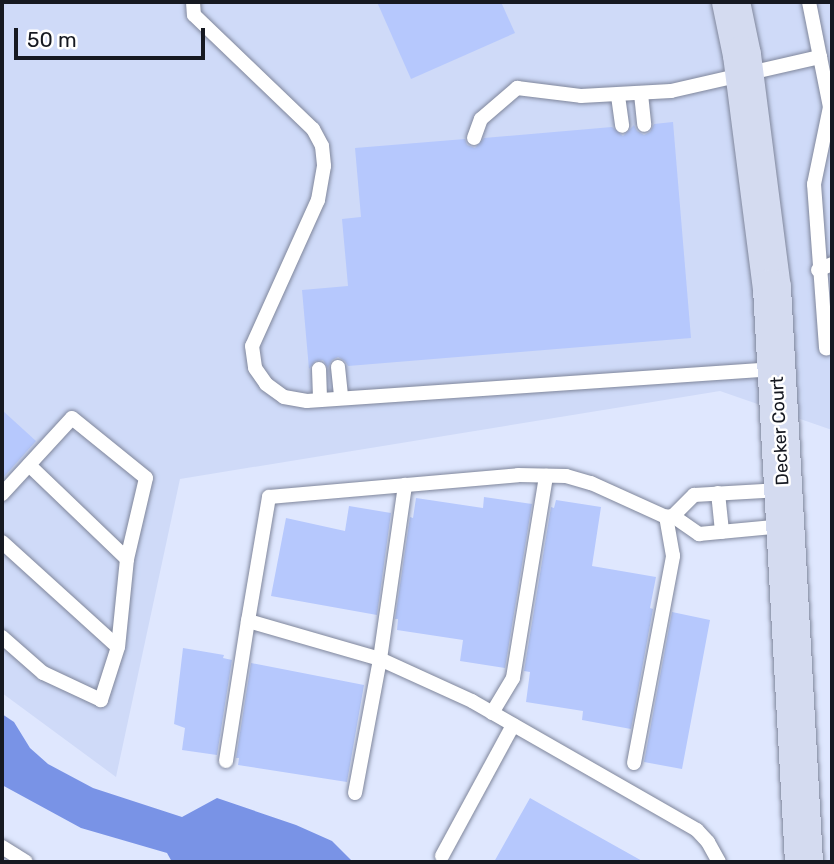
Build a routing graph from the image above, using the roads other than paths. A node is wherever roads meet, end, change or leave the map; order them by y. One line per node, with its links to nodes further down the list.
1 (193, 2): 18 (lane)
2 (731, 2): 5 (street, Decker Court)
3 (809, 2): 4 (lane)
4 (820, 57): 5 (lane); 12 (lane)
5 (745, 74): 6 (lane); 16 (street, Decker Court)
6 (641, 94): 7 (lane); 8 (lane)
7 (618, 96): 9 (lane); 10 (lane)
8 (644, 125)
9 (622, 127)
10 (474, 138)
11 (832, 264): 12 (lane)
12 (818, 270): 13 (lane)
13 (826, 349)
14 (338, 367): 17 (lane)
15 (319, 369): 18 (lane)
16 (776, 369): 17 (lane); 24 (street, Decker Court)
17 (341, 398): 18 (lane)
18 (320, 400)
19 (29, 465): 23 (lane); 28 (lane); 28 (lane)
20 (546, 475): 21 (lane); 25 (lane); 33 (lane)
21 (405, 485): 29 (lane); 32 (lane)
22 (718, 493): 24 (lane); 25 (lane); 26 (lane)
23 (2, 494)
24 (784, 507): 26 (lane); 42 (street, Decker Court)
25 (669, 517): 26 (lane); 36 (lane)
26 (722, 532)
27 (2, 542): 31 (lane)
28 (127, 559): 31 (lane)
29 (248, 621): 32 (lane); 35 (lane)
30 (2, 636): 31 (lane)
31 (118, 647)
32 (380, 659): 33 (lane); 37 (lane)
33 (492, 713): 34 (lane)
34 (513, 725): 39 (lane); 41 (lane)
35 (226, 761)
36 (634, 763)
37 (355, 793)
38 (2, 847): 40 (lane)
39 (442, 856)
40 (26, 862)
41 (719, 862)
42 (804, 862)

